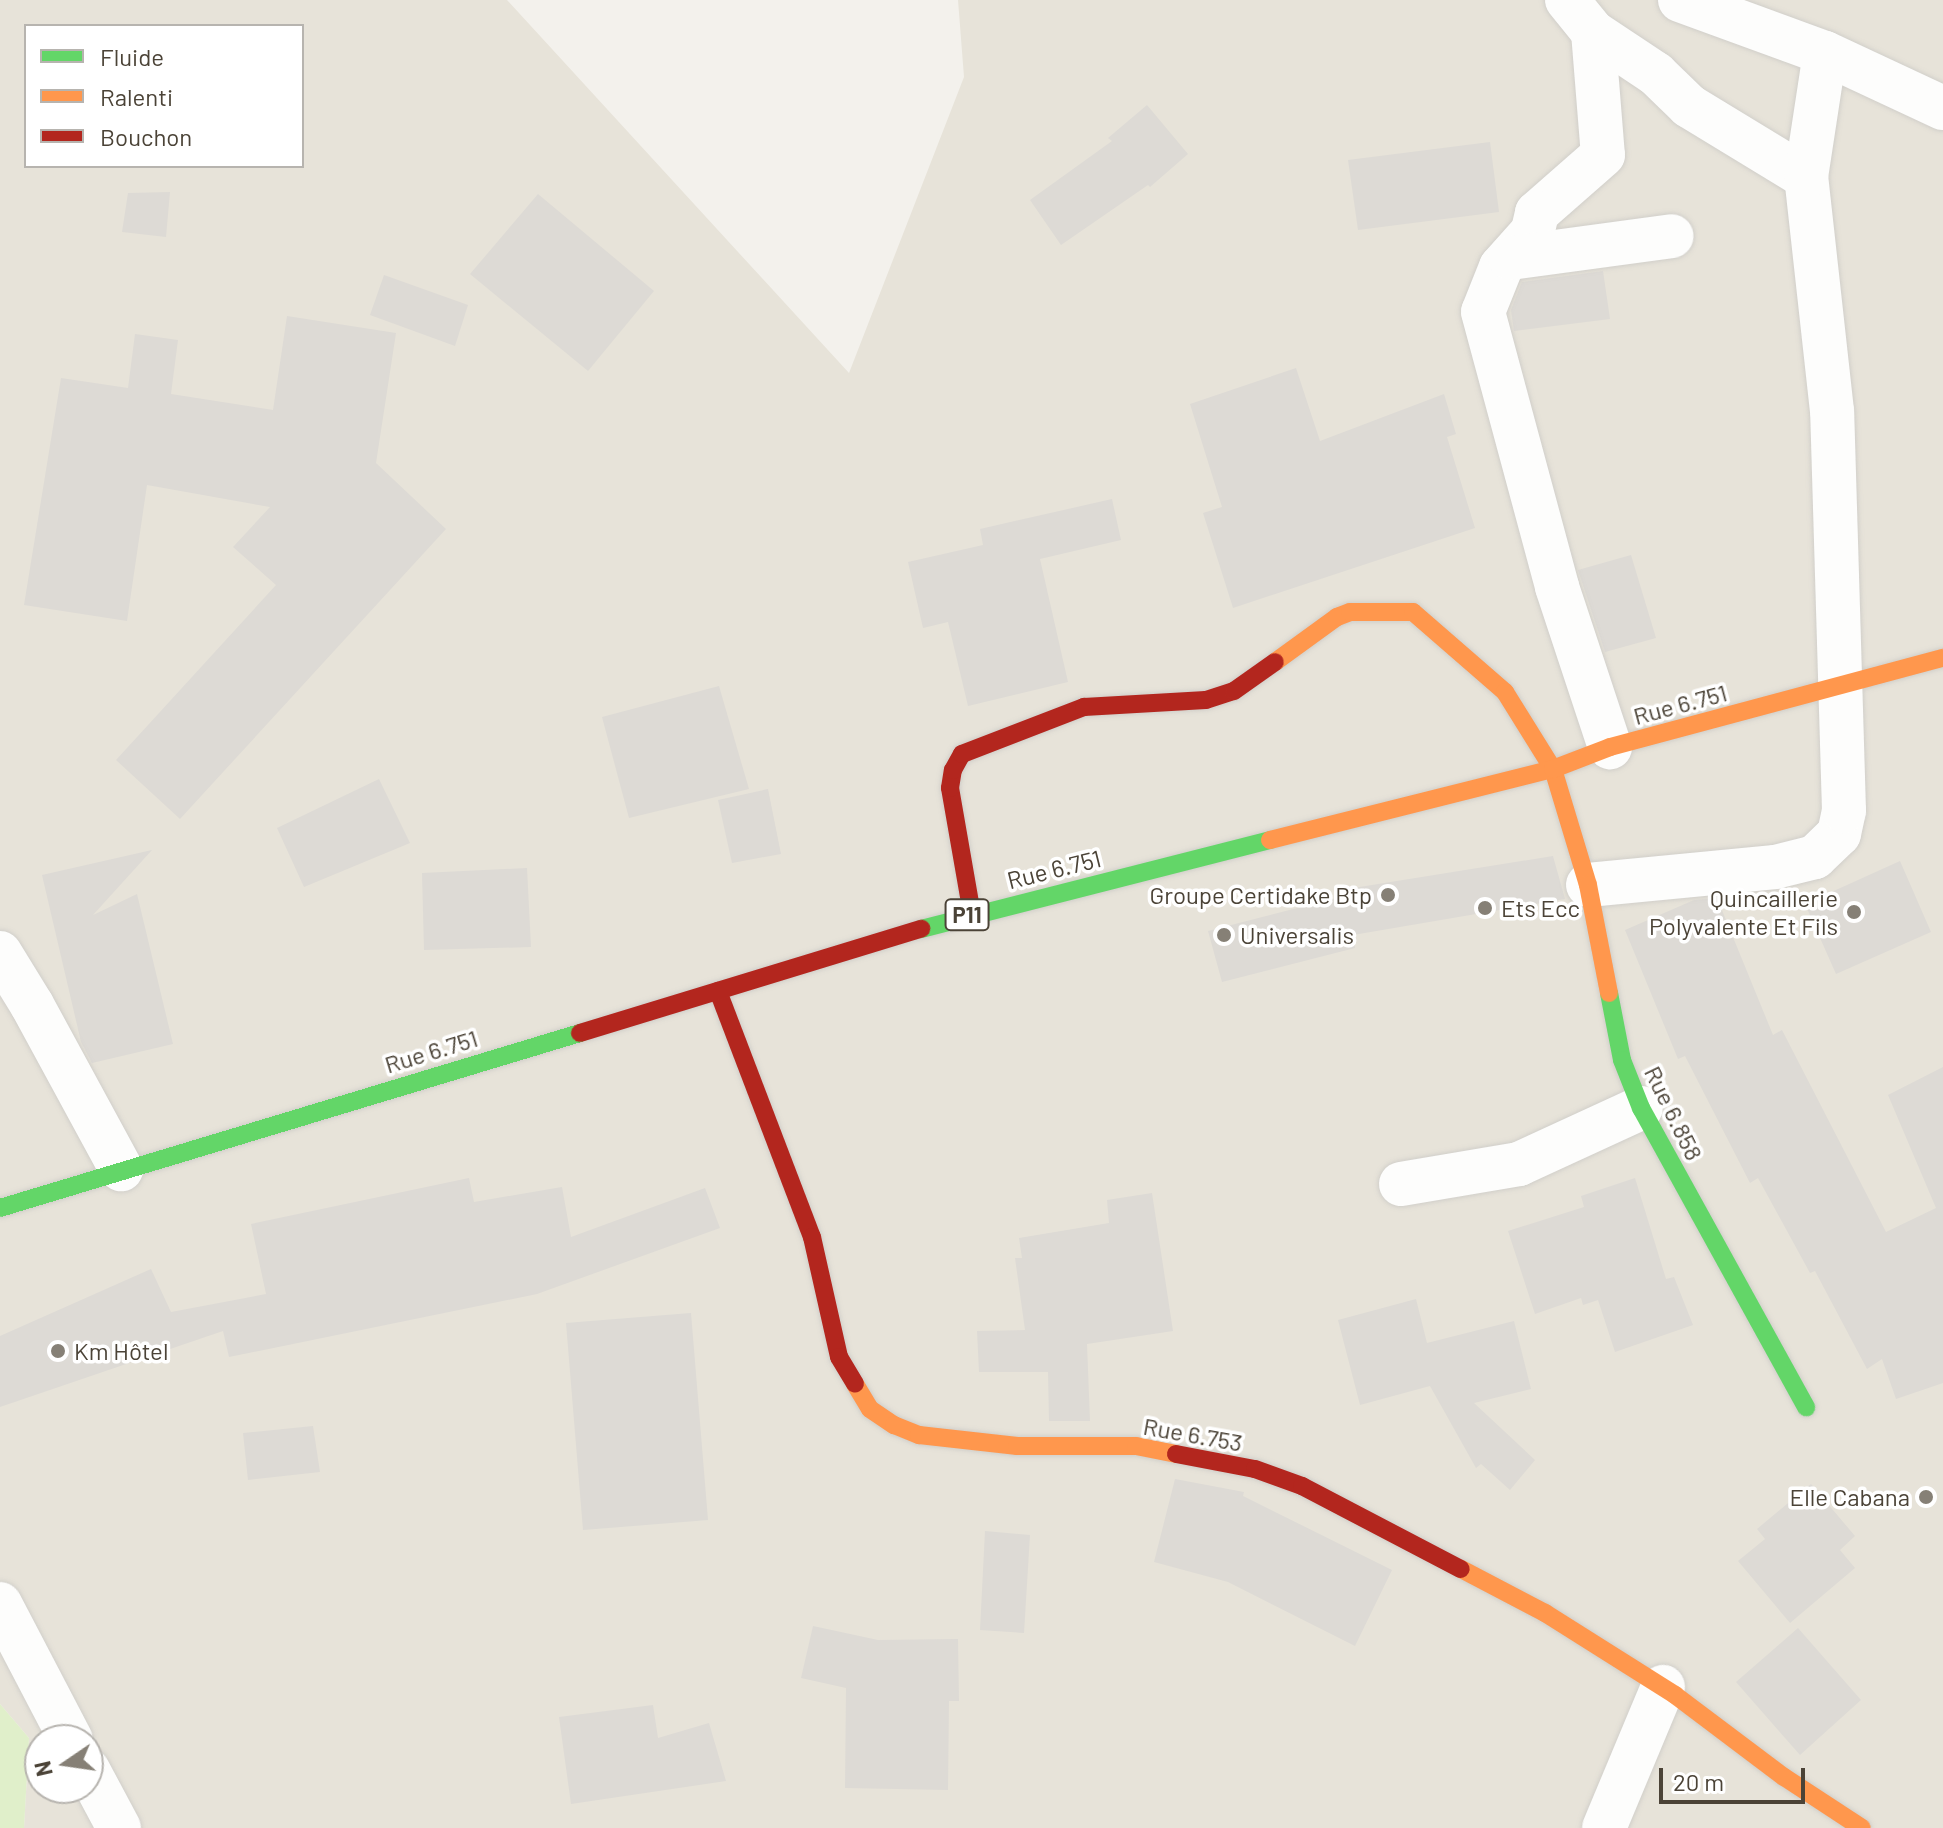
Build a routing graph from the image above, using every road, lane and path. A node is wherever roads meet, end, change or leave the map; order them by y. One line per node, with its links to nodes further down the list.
1 (1680, 0): 3 (street)
2 (1580, 16): 5 (street); 7 (street)
3 (1825, 53): 4 (street); 5 (street)
4 (1943, 108)
5 (1806, 177): 9 (street)
6 (1672, 236): 7 (street)
7 (1510, 258): 10 (street)
8 (1943, 658): 9 (street, Rue 6.751 / P11)
9 (1840, 684): 10 (street, Rue 6.751 / P11); 12 (street)
10 (1610, 747): 11 (street, Rue 6.751 / P11)
11 (1553, 769): 12 (street, Rue 6.858); 13 (street, Rue 6.751 / P11); 13 (street, Rue 6.858)
12 (1588, 885): 16 (street, Rue 6.858)
13 (972, 914): 15 (street, Rue 6.751 / P11)
14 (0, 953): 17 (street)
15 (718, 991): 17 (street, Rue 6.751 / P11); 22 (street, Rue 6.753)
16 (1641, 1108): 18 (street); 20 (street, Rue 6.858)
17 (121, 1169): 19 (street, Rue 6.751 / P11)
18 (1401, 1184)
19 (0, 1208)
20 (1806, 1407)
21 (0, 1604): 23 (street)
22 (1663, 1687): 26 (street); 27 (street, Rue 6.753)
23 (63, 1724)
24 (104, 1800): 25 (street)
25 (119, 1828)
26 (1604, 1828)
27 (1862, 1828)

